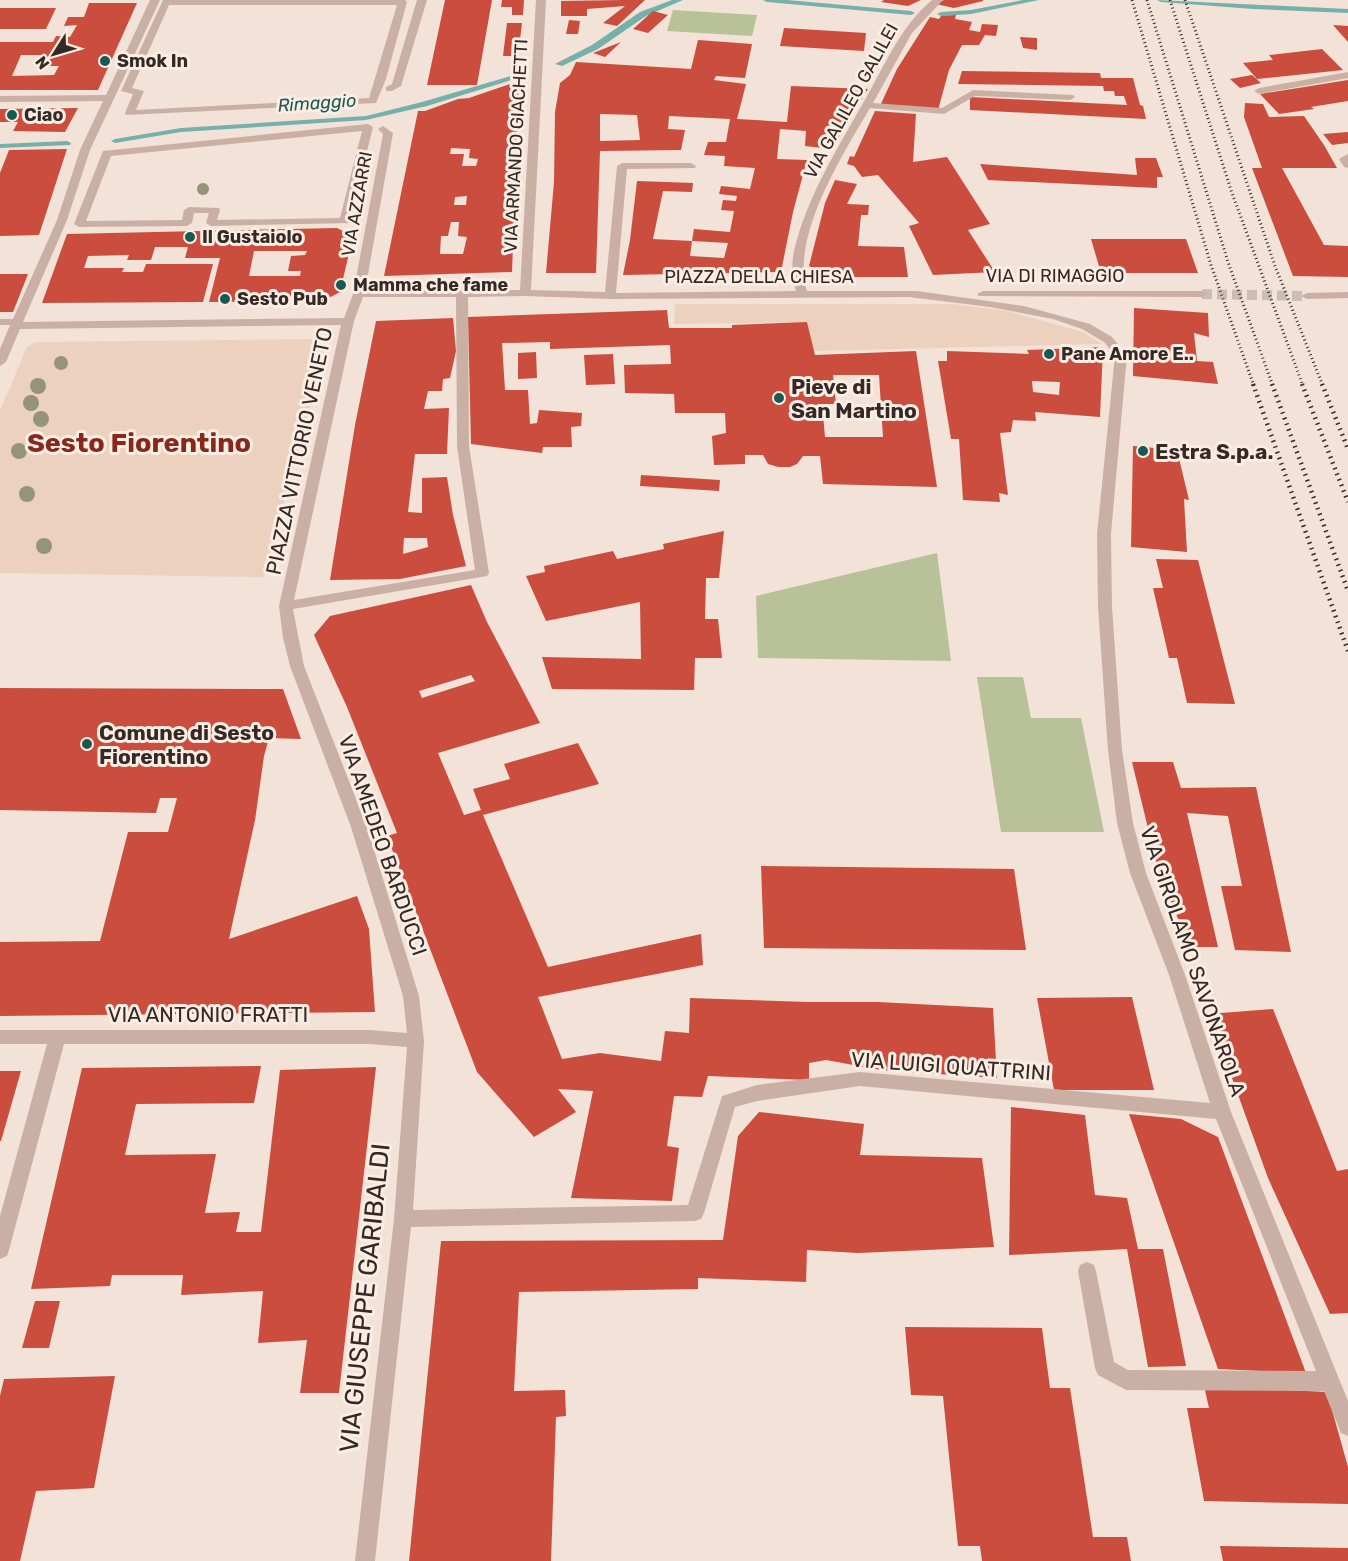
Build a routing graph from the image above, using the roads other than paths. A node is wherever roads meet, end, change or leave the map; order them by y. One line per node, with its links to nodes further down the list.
1 (155, 0): 11 (street)
2 (422, 0): 6 (street)
3 (541, 0): 18 (street, VIA ARMANDO GIACHETTI)
4 (938, 0): 12 (street, VIA GALILEO GALILEI)
5 (1348, 75): 8 (street)
6 (389, 89)
7 (126, 91): 7 (street)
8 (1259, 91)
9 (1070, 97): 12 (street)
10 (0, 99): 11 (street)
11 (108, 99): 29 (street)
12 (866, 105): 23 (street, VIA GALILEO GALILEI)
13 (383, 129): 19 (street, VIA AZZARRI)
14 (137, 150): 14 (street)
15 (1348, 157): 16 (street)
16 (1348, 165)
17 (691, 166): 25 (street)
18 (525, 293): 20 (street, PIAZZA DELLA CHIESA); 25 (street, PIAZZA DELLA CHIESA)
19 (359, 294): 20 (street, PIAZZA DELLA CHIESA); 27 (street, VIA AZZARRI)
20 (462, 294): 31 (street)
21 (908, 294): 22 (street, VIA DI RIMAGGIO); 23 (street, PIAZZA DELLA CHIESA); 36 (street, VIA GIROLAMO SAVONAROLA)
22 (1202, 294)
23 (803, 295): 25 (street, PIAZZA DELLA CHIESA)
24 (1348, 295): 26 (street)
25 (610, 296)
26 (1307, 296)
27 (348, 321): 29 (street, PIAZZA VITTORIO VENETO); 31 (street, PIAZZA VITTORIO VENETO)
28 (0, 322): 29 (street, PIAZZA VITTORIO VENETO)
29 (17, 324): 30 (street)
30 (0, 362)
31 (286, 606): 32 (street, PIAZZA VITTORIO VENETO)
32 (297, 666): 35 (street, VIA AMEDEO BARDUCCI)
33 (0, 1037): 34 (street, VIA ANTONIO FRATTI)
34 (57, 1037): 35 (street, VIA ANTONIO FRATTI); 38 (street)
35 (416, 1041): 37 (street, VIA GIUSEPPE GARIBALDI)
36 (1222, 1112): 37 (street, VIA LUIGI QUATTRINI); 40 (street, VIA GIROLAMO SAVONAROLA)
37 (403, 1219): 42 (street, VIA GIUSEPPE GARIBALDI)
38 (0, 1250)
39 (1087, 1271): 40 (street)
40 (1330, 1381): 41 (street, VIA GIROLAMO SAVONAROLA)
41 (1348, 1426)
42 (365, 1561)

